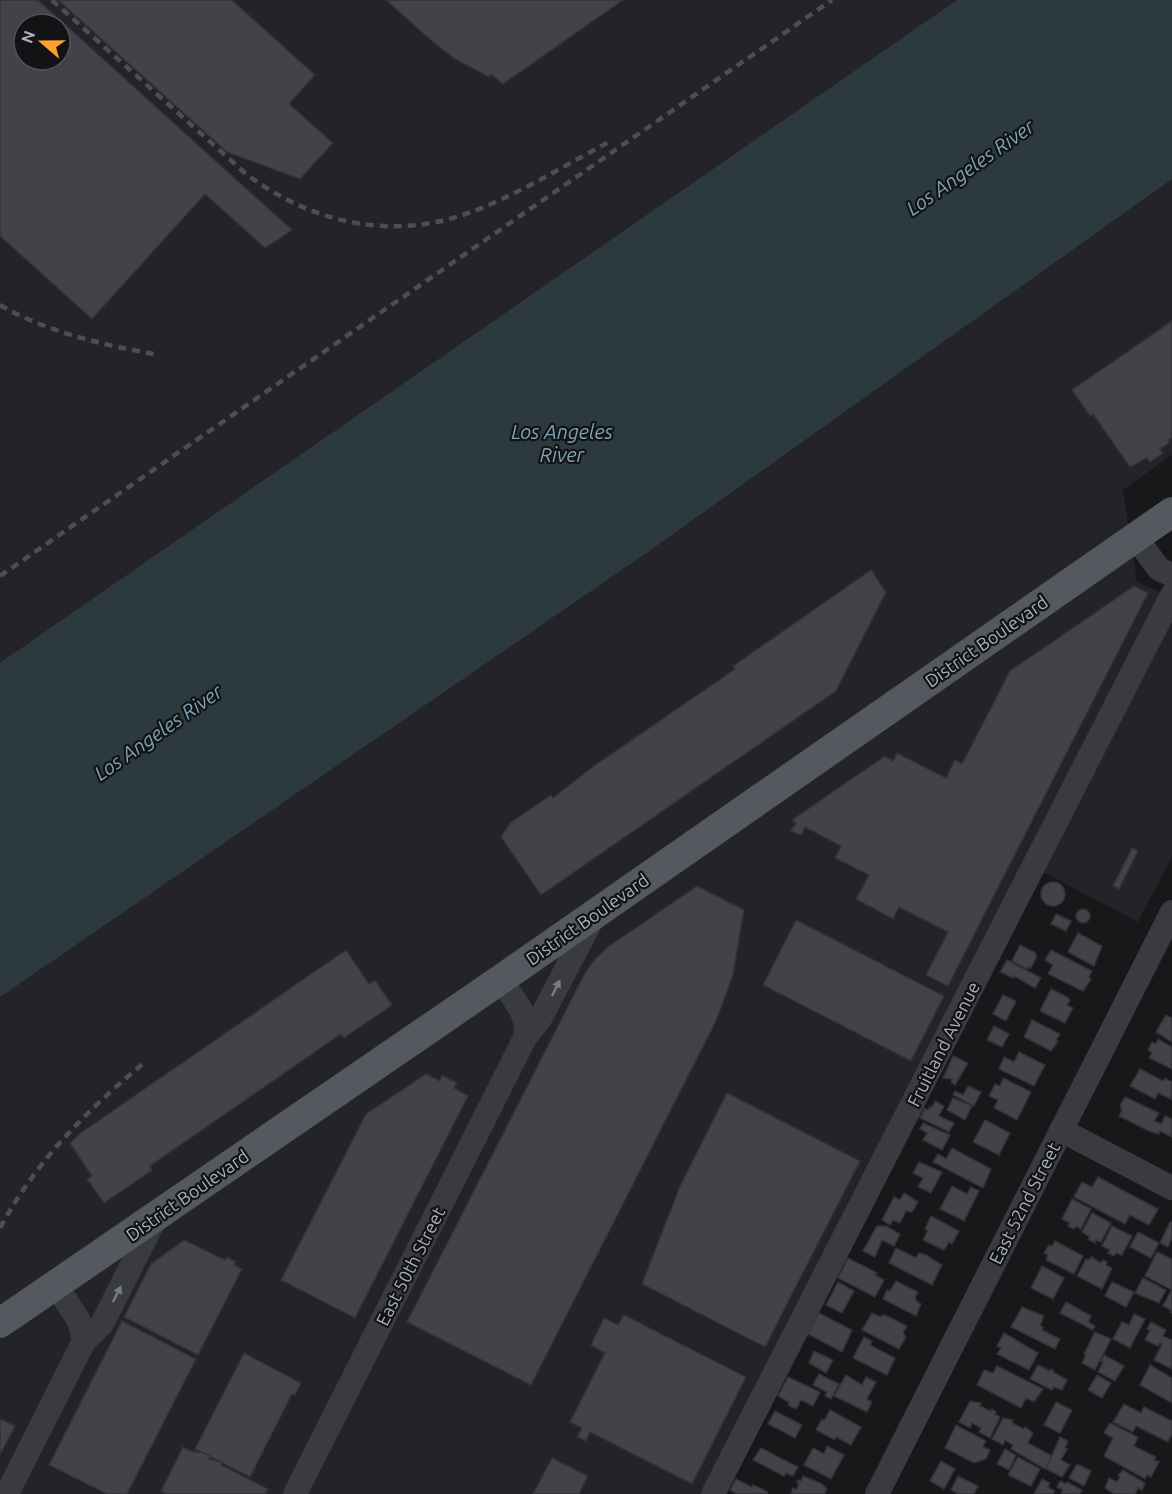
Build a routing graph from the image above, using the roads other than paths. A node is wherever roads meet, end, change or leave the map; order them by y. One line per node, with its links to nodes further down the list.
1 (1172, 512): 2 (main road, District Boulevard)
2 (1136, 538): 3 (street); 6 (main road, District Boulevard)
3 (1172, 575)
4 (1172, 595): 18 (street, Fruitland Avenue)
5 (1172, 912): 7 (street, East 52nd Street)
6 (594, 916): 8 (main road, District Boulevard); 9 (street, East 50th Street, one-way to 6)
7 (1165, 938): 10 (street, East 52nd Street)
8 (500, 981): 9 (street); 12 (main road, District Boulevard)
9 (525, 1038): 17 (street, East 50th Street)
10 (1061, 1130): 11 (street); 19 (street, East 52nd Street)
11 (1172, 1188)
12 (156, 1217): 13 (main road, District Boulevard); 15 (street, one-way to 12)
13 (56, 1285): 14 (main road, District Boulevard); 15 (street)
14 (0, 1323)
15 (84, 1341): 16 (street)
16 (7, 1494)
17 (294, 1494)
18 (713, 1494)
19 (877, 1494)

